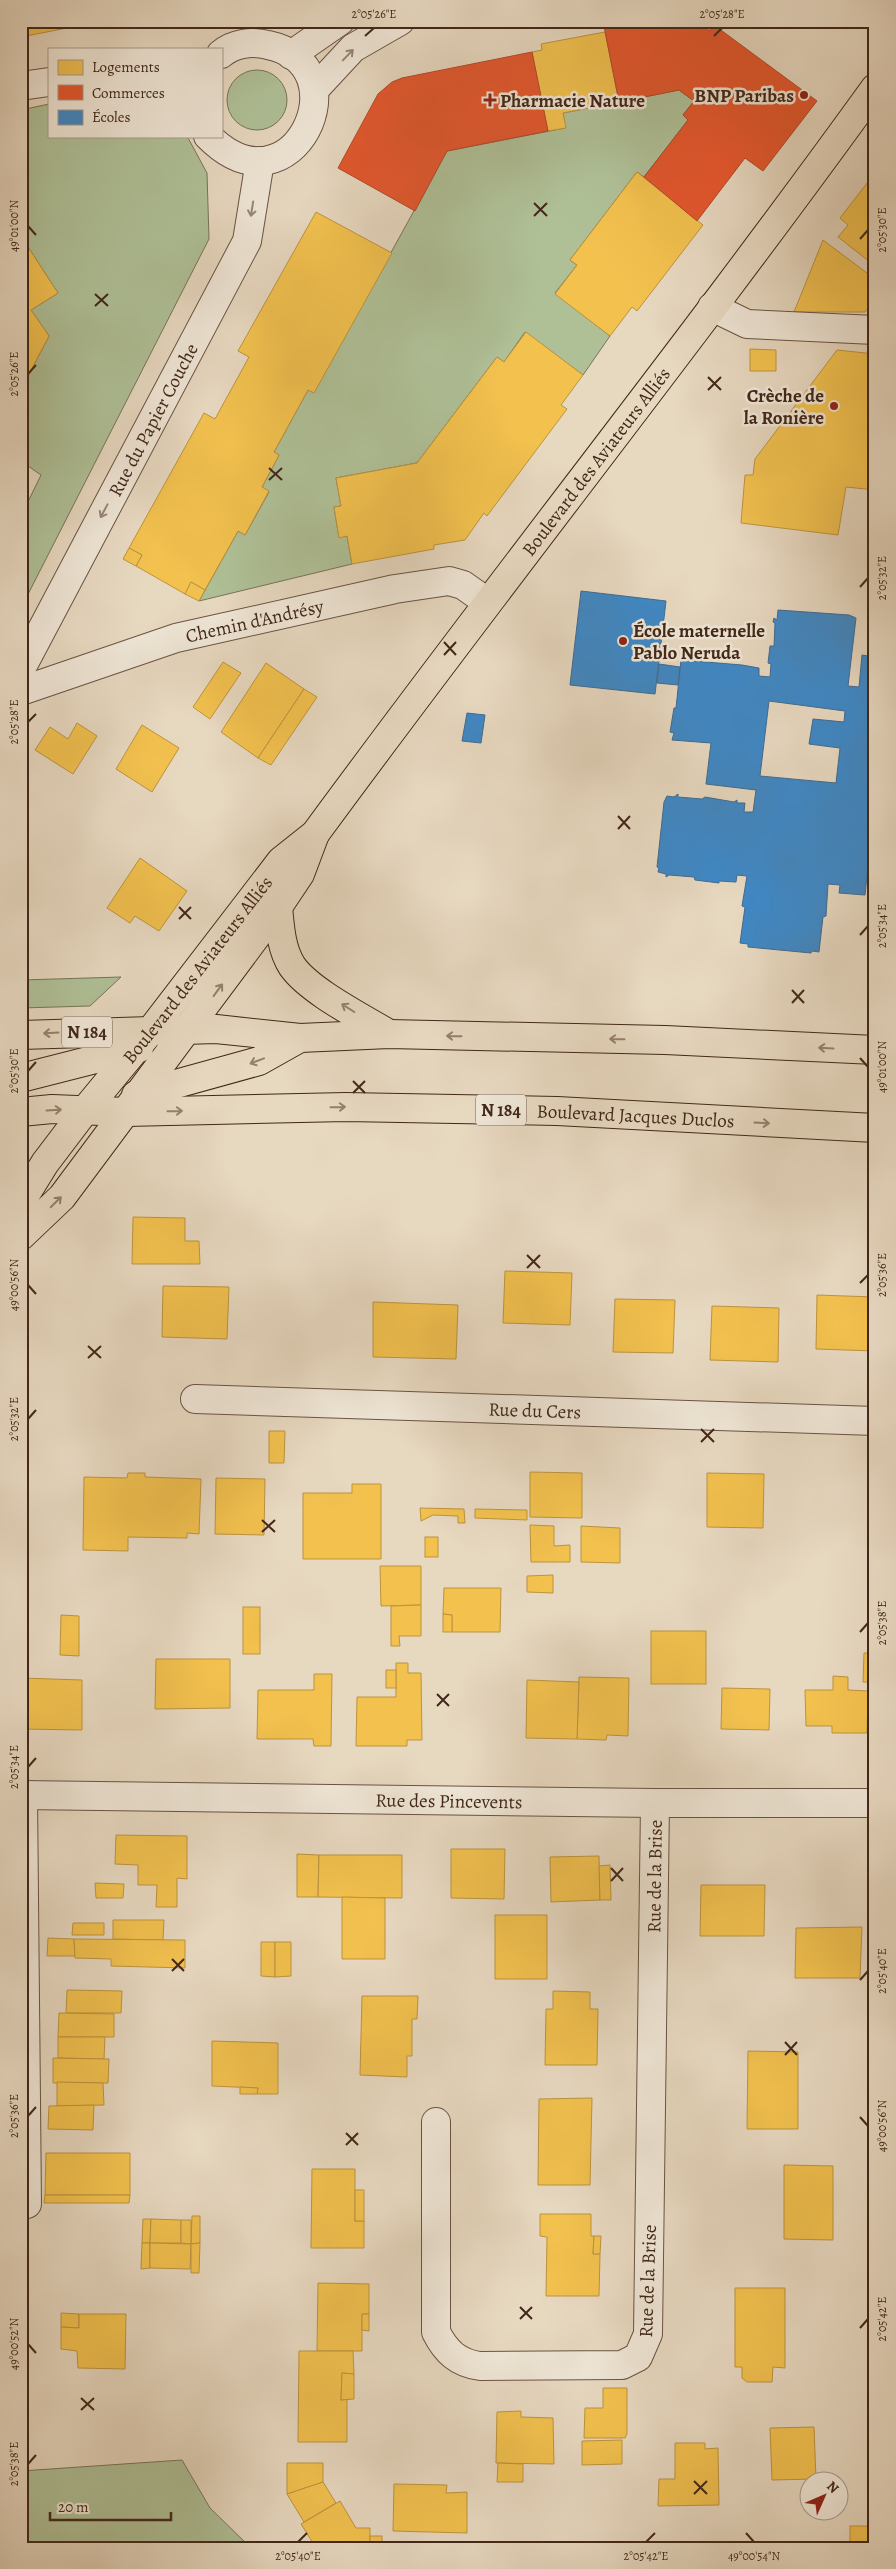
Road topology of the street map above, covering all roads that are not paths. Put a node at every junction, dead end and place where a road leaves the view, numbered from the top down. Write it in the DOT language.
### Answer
graph roads {
  1 [pos="340,21"];
  2 [pos="400,21"];
  3 [pos="222,52"];
  4 [pos="291,54"];
  5 [pos="48,82"];
  6 [pos="21,86"];
  7 [pos="875,88"];
  8 [pos="314,90"];
  9 [pos="210,138"];
  10 [pos="260,161"];
  11 [pos="712,307"];
  12 [pos="875,330"];
  13 [pos="486,602"];
  14 [pos="21,669"];
  15 [pos="21,691"];
  16 [pos="315,834"];
  17 [pos="278,907"];
  18 [pos="152,1029"];
  19 [pos="189,1029"];
  20 [pos="389,1034"];
  21 [pos="21,1035"];
  22 [pos="300,1038"];
  23 [pos="134,1050"];
  24 [pos="875,1050"];
  25 [pos="21,1078"];
  26 [pos="133,1103"];
  27 [pos="86,1109"];
  28 [pos="21,1112"];
  29 [pos="875,1128"];
  30 [pos="21,1202"];
  31 [pos="21,1236"];
  32 [pos="195,1399"];
  33 [pos="875,1420"];
  34 [pos="22,1795"];
  35 [pos="655,1803"];
  36 [pos="875,1803"];
  37 [pos="436,2122"];
  38 [pos="27,2204"];
  1 -- 4 [label="street"];
  8 -- 2 [label="street, one-way"];
  3 -- 4 [label="street"];
  4 -- 8 [label="street"];
  5 -- 6 [label="street"];
  7 -- 11 [label="main road, Boulevard des Aviateurs Alliés"];
  8 -- 10 [label="street"];
  9 -- 10 [label="street"];
  10 -- 14 [label="street, Rue du Papier Couche, one-way"];
  11 -- 12 [label="street"];
  11 -- 13 [label="main road, Boulevard des Aviateurs Alliés"];
  13 -- 15 [label="street, Chemin d'Andrésy"];
  13 -- 16 [label="main road, Boulevard des Aviateurs Alliés"];
  16 -- 17 [label="main road, Boulevard des Aviateurs Alliés"];
  16 -- 18 [label="main road, Boulevard des Aviateurs Alliés"];
  19 -- 17 [label="main road, Boulevard des Aviateurs Alliés, one-way"];
  20 -- 17 [label="main road, one-way"];
  18 -- 19 [label="main road, N 184"];
  18 -- 21 [label="main road, N 184, one-way"];
  18 -- 23 [label="main road, Boulevard des Aviateurs Alliés"];
  19 -- 22 [label="main road, N 184"];
  19 -- 23 [label="main road, N 184"];
  19 -- 26 [label="main road, Boulevard des Aviateurs Alliés"];
  20 -- 22 [label="main road, N 184"];
  24 -- 20 [label="main road, N 184, one-way"];
  22 -- 26 [label="main road, N 184, one-way"];
  23 -- 25 [label="main road, N 184"];
  23 -- 27 [label="main road, Boulevard des Aviateurs Alliés"];
  26 -- 27 [label="main road, N 184"];
  26 -- 29 [label="main road, Boulevard Jacques Duclos / N 184, one-way"];
  31 -- 26 [label="main road, Boulevard des Aviateurs Alliés, one-way"];
  28 -- 27 [label="main road, N 184, one-way"];
  27 -- 30 [label="main road, Boulevard des Aviateurs Alliés"];
  32 -- 33 [label="street, Rue du Cers"];
  34 -- 35 [label="street, Rue des Pincevents"];
  34 -- 38 [label="street"];
  35 -- 36 [label="street, Rue des Pincevents"];
  35 -- 37 [label="street, Rue de la Brise"];
}
